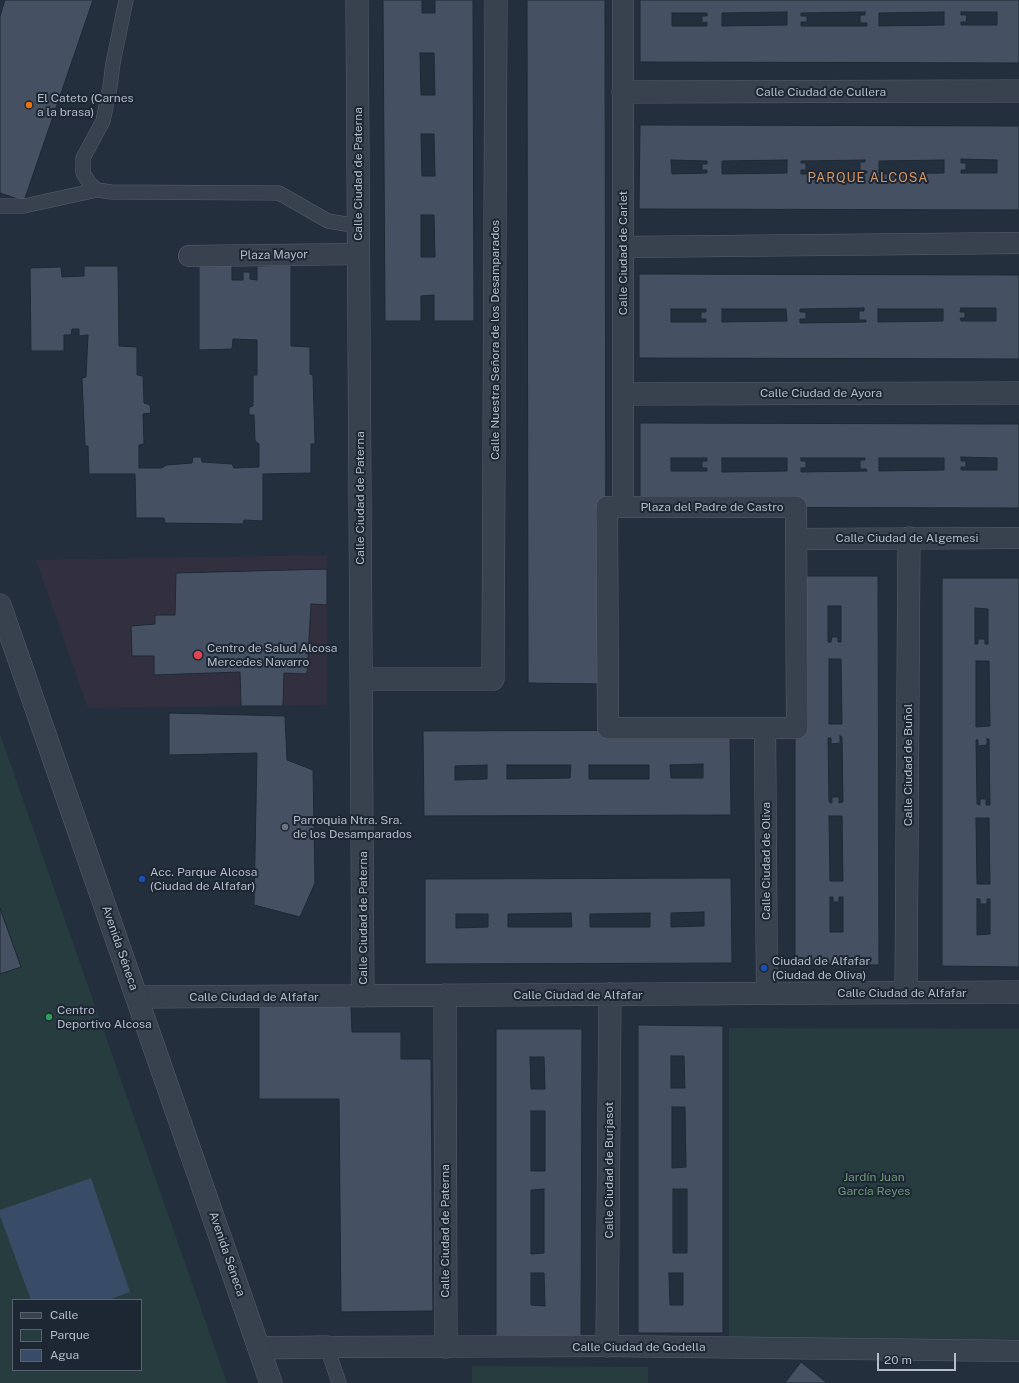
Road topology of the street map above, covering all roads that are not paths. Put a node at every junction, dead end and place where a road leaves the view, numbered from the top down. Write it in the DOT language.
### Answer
graph roads {
  1 [pos="126,0"];
  2 [pos="357,0"];
  3 [pos="496,0"];
  4 [pos="623,0"];
  5 [pos="1019,91"];
  6 [pos="623,92"];
  7 [pos="97,190"];
  8 [pos="0,206"];
  9 [pos="358,226"];
  10 [pos="1019,243"];
  11 [pos="623,247"];
  12 [pos="358,254"];
  13 [pos="189,256"];
  14 [pos="1019,393"];
  15 [pos="624,394"];
  16 [pos="623,507"];
  17 [pos="796,538"];
  18 [pos="909,538"];
  19 [pos="1019,538"];
  20 [pos="0,605"];
  21 [pos="361,679"];
  22 [pos="765,728"];
  23 [pos="1019,992"];
  24 [pos="906,993"];
  25 [pos="610,994"];
  26 [pos="767,994"];
  27 [pos="445,995"];
  28 [pos="363,996"];
  29 [pos="137,997"];
  30 [pos="607,1346"];
  31 [pos="327,1347"];
  32 [pos="446,1347"];
  33 [pos="259,1348"];
  34 [pos="1019,1351"];
  35 [pos="271,1383"];
  36 [pos="339,1383"];
  1 -- 7 [label="lane"];
  2 -- 9 [label="street, Calle Ciudad de Paterna"];
  3 -- 21 [label="street, Calle Nuestra Señora de los Desamparados"];
  4 -- 6 [label="street, Calle Ciudad de Carlet"];
  5 -- 6 [label="street, Calle Ciudad de Cullera"];
  6 -- 11 [label="street, Calle Ciudad de Carlet"];
  7 -- 8 [label="lane"];
  7 -- 9 [label="lane"];
  9 -- 12 [label="street, Calle Ciudad de Paterna"];
  10 -- 11 [label="street"];
  11 -- 15 [label="street, Calle Ciudad de Carlet"];
  12 -- 13 [label="street, Plaza Mayor"];
  12 -- 21 [label="street, Calle Ciudad de Paterna"];
  14 -- 15 [label="street, Calle Ciudad de Ayora"];
  15 -- 16 [label="street, Calle Ciudad de Carlet"];
  16 -- 17 [label="street, Plaza del Padre de Castro"];
  16 -- 22 [label="street, Plaza del Padre de Castro"];
  17 -- 18 [label="street, Calle Ciudad de Algemesi"];
  17 -- 22 [label="street, Plaza del Padre de Castro"];
  18 -- 19 [label="street, Calle Ciudad de Algemesi"];
  18 -- 24 [label="street, Calle Ciudad de Buñol"];
  20 -- 29 [label="street, Avenida Séneca"];
  21 -- 28 [label="street, Calle Ciudad de Paterna"];
  22 -- 26 [label="street, Calle Ciudad de Oliva"];
  23 -- 24 [label="street, Calle Ciudad de Alfafar"];
  24 -- 26 [label="street, Calle Ciudad de Alfafar"];
  25 -- 26 [label="street, Calle Ciudad de Alfafar"];
  25 -- 27 [label="street, Calle Ciudad de Alfafar"];
  25 -- 30 [label="street, Calle Ciudad de Burjasot"];
  27 -- 28 [label="street, Calle Ciudad de Alfafar"];
  27 -- 32 [label="street, Calle Ciudad de Paterna"];
  28 -- 29 [label="street, Calle Ciudad de Alfafar"];
  29 -- 33 [label="street, Avenida Séneca"];
  30 -- 32 [label="street, Calle Ciudad de Godella"];
  30 -- 34 [label="street, Calle Ciudad de Godella"];
  31 -- 32 [label="street, Calle Ciudad de Godella"];
  31 -- 33 [label="street, Calle Ciudad de Godella"];
  31 -- 36 [label="lane"];
  33 -- 35 [label="street, Avenida Séneca"];
}
